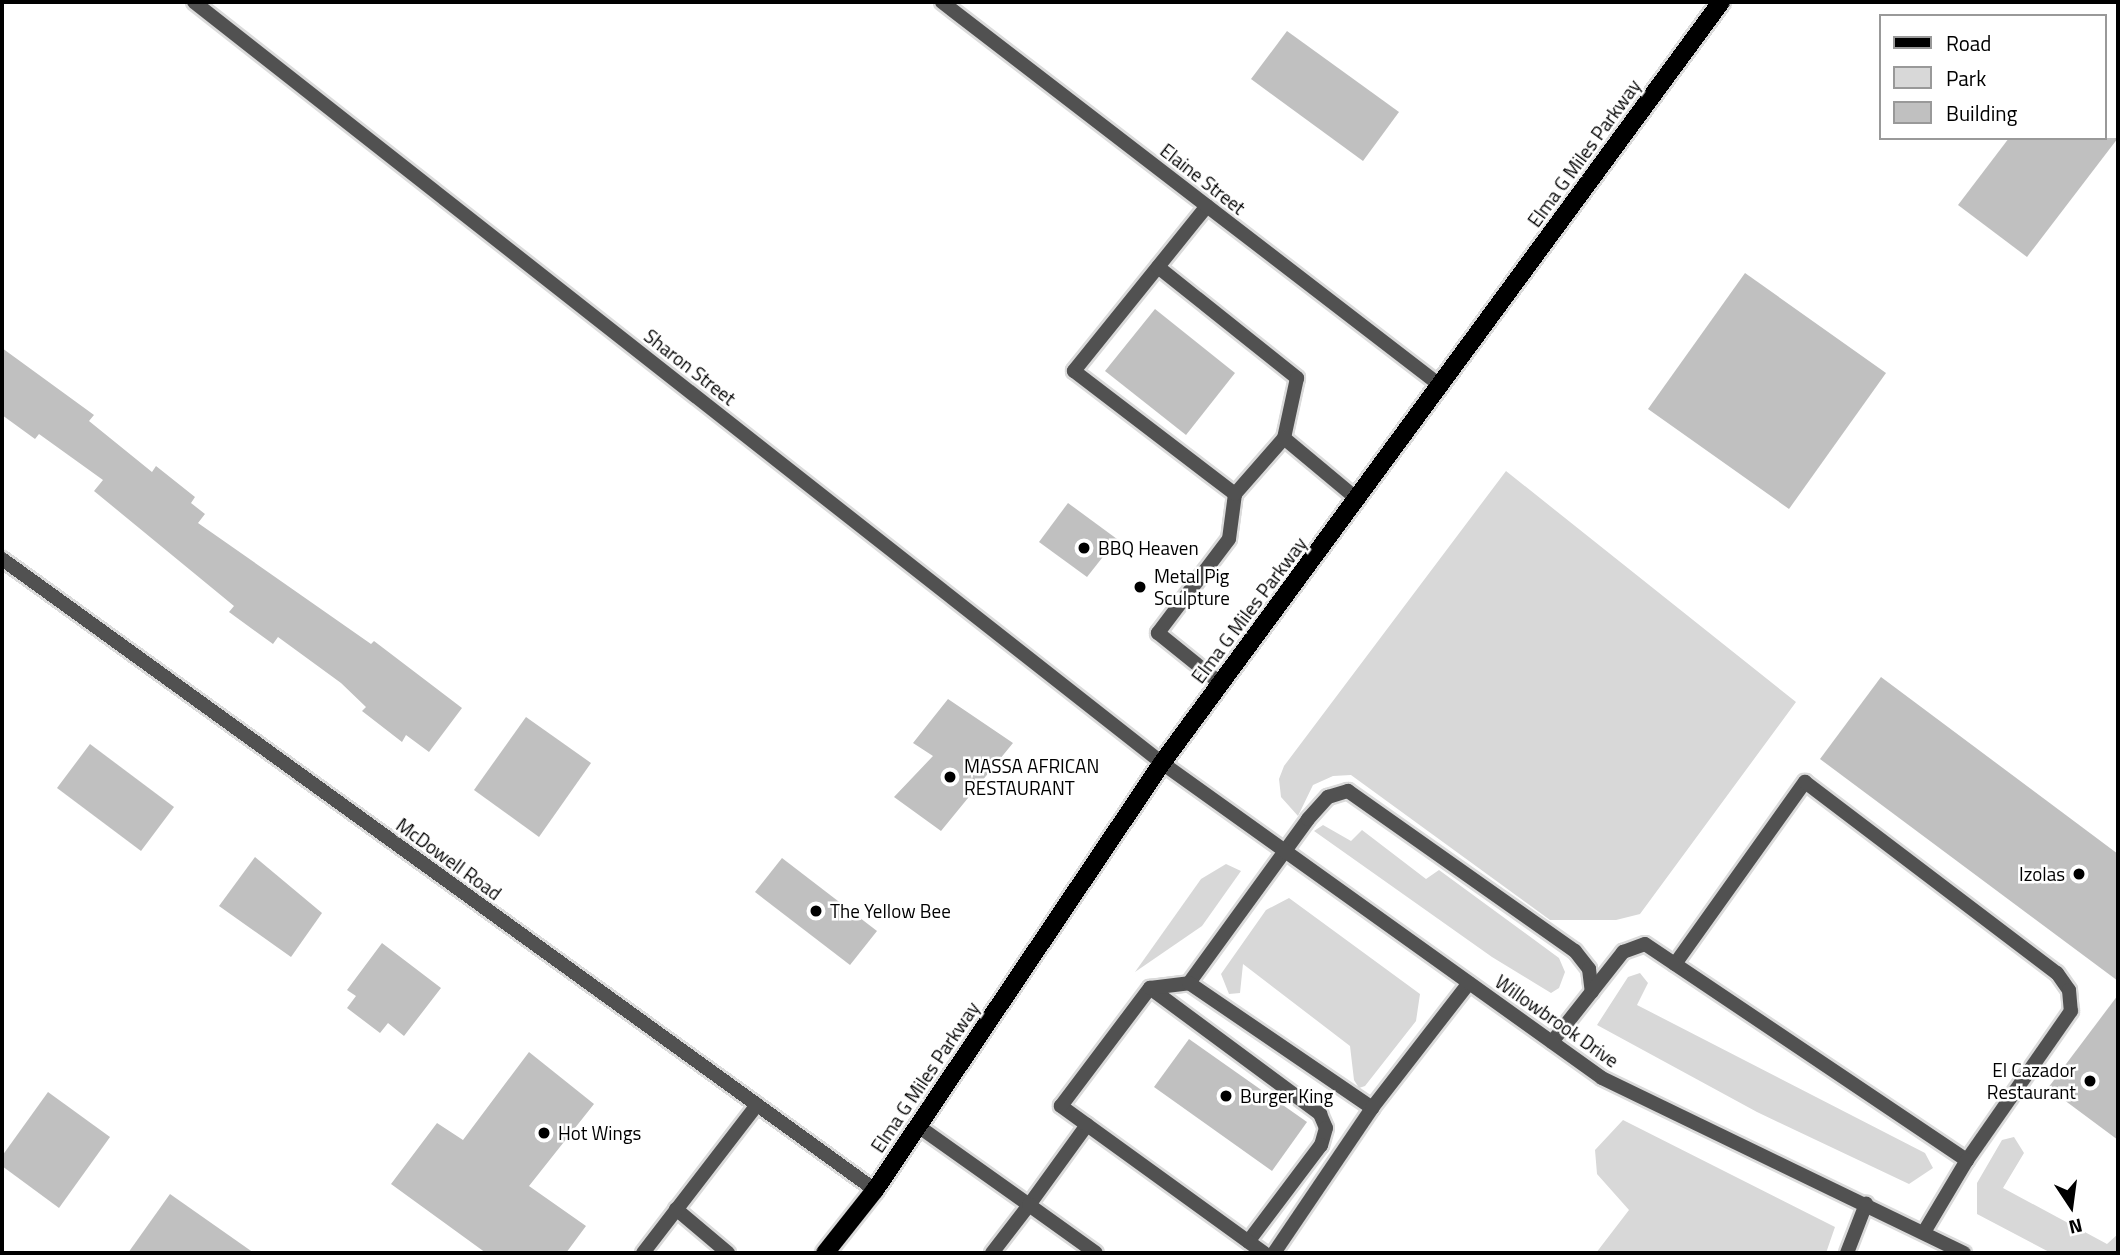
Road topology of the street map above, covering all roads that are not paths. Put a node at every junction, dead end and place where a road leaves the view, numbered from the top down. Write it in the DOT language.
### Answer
graph roads {
  1 [pos="194,2"];
  2 [pos="942,2"];
  3 [pos="1721,2"];
  4 [pos="1207,206"];
  5 [pos="1158,268"];
  6 [pos="1441,386"];
  7 [pos="1284,438"];
  8 [pos="1235,494"];
  9 [pos="1357,499"];
  10 [pos="2,559"];
  11 [pos="1220,683"];
  12 [pos="1162,763"];
  13 [pos="1285,851"];
  14 [pos="1675,964"];
  15 [pos="1189,983"];
  16 [pos="1469,983"];
  17 [pos="1150,988"];
  18 [pos="1592,992"];
  19 [pos="1552,1042"];
  20 [pos="757,1105"];
  21 [pos="1373,1108"];
  22 [pos="1087,1125"];
  23 [pos="918,1126"];
  24 [pos="1967,1160"];
  25 [pos="875,1190"];
  26 [pos="1866,1204"];
  27 [pos="1029,1205"];
  28 [pos="677,1209"];
  29 [pos="1924,1232"];
  30 [pos="1248,1242"];
  31 [pos="643,1253"];
  32 [pos="728,1253"];
  33 [pos="825,1253"];
  34 [pos="992,1253"];
  35 [pos="1096,1253"];
  36 [pos="1264,1253"];
  37 [pos="1274,1253"];
  38 [pos="1847,1253"];
  39 [pos="1964,1253"];
  1 -- 12 [label="street, Sharon Street"];
  2 -- 4 [label="street, Elaine Street"];
  3 -- 6 [label="main road, Elma G Miles Parkway"];
  4 -- 5 [label="street"];
  4 -- 6 [label="street, Elaine Street"];
  5 -- 7 [label="street"];
  5 -- 8 [label="street"];
  6 -- 9 [label="main road, Elma G Miles Parkway"];
  7 -- 8 [label="street"];
  7 -- 9 [label="street"];
  8 -- 11 [label="street"];
  9 -- 11 [label="main road, Elma G Miles Parkway"];
  10 -- 20 [label="street, McDowell Road"];
  11 -- 12 [label="main road, Elma G Miles Parkway"];
  12 -- 13 [label="street, Willowbrook Drive"];
  12 -- 23 [label="main road, Elma G Miles Parkway"];
  13 -- 15 [label="street"];
  13 -- 16 [label="street, Willowbrook Drive"];
  13 -- 18 [label="street"];
  14 -- 18 [label="street"];
  14 -- 24 [label="street"];
  14 -- 24 [label="street"];
  15 -- 17 [label="street"];
  15 -- 21 [label="street"];
  16 -- 19 [label="street, Willowbrook Drive"];
  16 -- 21 [label="street"];
  17 -- 22 [label="street"];
  17 -- 30 [label="street"];
  18 -- 19 [label="street"];
  19 -- 26 [label="street, Willowbrook Drive"];
  20 -- 25 [label="street, McDowell Road"];
  20 -- 28 [label="street"];
  21 -- 37 [label="street"];
  22 -- 27 [label="street"];
  22 -- 30 [label="street"];
  23 -- 25 [label="main road, Elma G Miles Parkway"];
  23 -- 27 [label="street"];
  24 -- 29 [label="street"];
  25 -- 33 [label="main road, Elma G Miles Parkway"];
  26 -- 29 [label="street, Willowbrook Drive"];
  26 -- 38 [label="street"];
  27 -- 34 [label="street"];
  27 -- 35 [label="street"];
  28 -- 31 [label="street"];
  28 -- 32 [label="street"];
  29 -- 39 [label="street, Willowbrook Drive"];
  30 -- 36 [label="street"];
}
